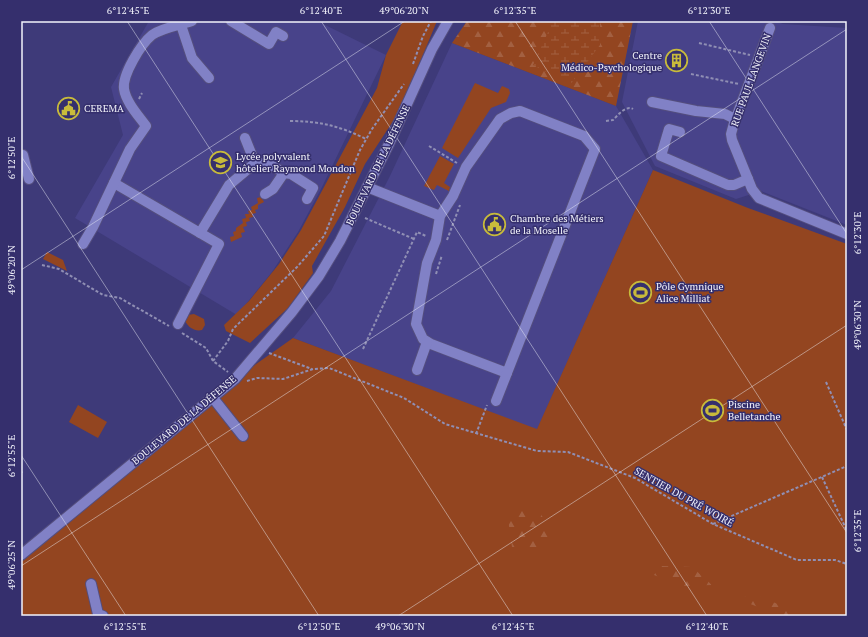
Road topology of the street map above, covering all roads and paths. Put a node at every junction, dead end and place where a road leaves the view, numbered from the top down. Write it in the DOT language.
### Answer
graph roads {
  1 [pos="192,21"];
  2 [pos="231,21"];
  3 [pos="431,21"];
  4 [pos="442,21"];
  5 [pos="448,21"];
  6 [pos="181,25"];
  7 [pos="770,28"];
  8 [pos="284,36"];
  9 [pos="699,43"];
  10 [pos="432,49"];
  11 [pos="759,59"];
  12 [pos="411,69"];
  13 [pos="691,74"];
  14 [pos="209,78"];
  15 [pos="406,81"];
  16 [pos="748,87"];
  17 [pos="652,102"];
  18 [pos="633,109"];
  19 [pos="735,119"];
  20 [pos="290,121"];
  21 [pos="606,121"];
  22 [pos="680,132"];
  23 [pos="245,138"];
  24 [pos="366,139"];
  25 [pos="429,146"];
  26 [pos="23,155"];
  27 [pos="255,163"];
  28 [pos="284,173"];
  29 [pos="29,179"];
  30 [pos="748,179"];
  31 [pos="460,180"];
  32 [pos="114,183"];
  33 [pos="368,187"];
  34 [pos="265,194"];
  35 [pos="307,199"];
  36 [pos="463,199"];
  37 [pos="440,216"];
  38 [pos="365,218"];
  39 [pos="200,233"];
  40 [pos="847,234"];
  41 [pos="414,238"];
  42 [pos="436,240"];
  43 [pos="83,244"];
  44 [pos="444,251"];
  45 [pos="42,265"];
  46 [pos="436,276"];
  47 [pos="177,328"];
  48 [pos="427,342"];
  49 [pos="262,346"];
  50 [pos="363,349"];
  51 [pos="214,361"];
  52 [pos="313,369"];
  53 [pos="417,370"];
  54 [pos="229,373"];
  55 [pos="507,374"];
  56 [pos="246,382"];
  57 [pos="826,382"];
  58 [pos="213,398"];
  59 [pos="492,400"];
  60 [pos="847,430"];
  61 [pos="476,434"];
  62 [pos="243,436"];
  63 [pos="847,466"];
  64 [pos="822,476"];
  65 [pos="713,524"];
  66 [pos="847,531"];
  67 [pos="21,555"];
  68 [pos="847,564"];
  69 [pos="91,584"];
  70 [pos="99,615"];
  1 -- 6 [label="street"];
  2 -- 8 [label="street"];
  3 -- 12 [label="path"];
  4 -- 10 [label="street, BOULEVARD DE LA DÉFENSE"];
  5 -- 10 [label="street, BOULEVARD DE LA DÉFENSE"];
  6 -- 14 [label="street"];
  6 -- 32 [label="street"];
  7 -- 11 [label="street, RUE PAUL LANGEVIN"];
  9 -- 11 [label="path"];
  10 -- 33 [label="street, BOULEVARD DE LA DÉFENSE"];
  11 -- 16 [label="street, RUE PAUL LANGEVIN"];
  13 -- 16 [label="path"];
  15 -- 24 [label="path"];
  16 -- 19 [label="street, RUE PAUL LANGEVIN"];
  17 -- 19 [label="street"];
  18 -- 21 [label="path"];
  19 -- 30 [label="street, RUE PAUL LANGEVIN"];
  20 -- 24 [label="path"];
  22 -- 30 [label="street"];
  23 -- 27 [label="street"];
  24 -- 51 [label="path"];
  25 -- 31 [label="path"];
  26 -- 29 [label="street"];
  27 -- 28 [label="street"];
  27 -- 39 [label="street"];
  28 -- 34 [label="street"];
  28 -- 35 [label="street"];
  30 -- 40 [label="street, RUE PAUL LANGEVIN"];
  31 -- 37 [label="street"];
  31 -- 55 [label="street"];
  32 -- 39 [label="street"];
  32 -- 43 [label="street"];
  33 -- 37 [label="street"];
  33 -- 49 [label="street, BOULEVARD DE LA DÉFENSE"];
  36 -- 42 [label="path"];
  37 -- 42 [label="street"];
  38 -- 41 [label="path"];
  39 -- 47 [label="street"];
  41 -- 42 [label="path"];
  41 -- 50 [label="path"];
  42 -- 48 [label="street"];
  44 -- 46 [label="path"];
  45 -- 47 [label="path"];
  47 -- 51 [label="path"];
  48 -- 53 [label="street"];
  48 -- 55 [label="street"];
  49 -- 52 [label="path, SENTIER DU PRÉ WOIRÉ"];
  49 -- 58 [label="street, BOULEVARD DE LA DÉFENSE"];
  51 -- 54 [label="path"];
  52 -- 56 [label="path, SENTIER DU PRÉ WOIRÉ"];
  52 -- 61 [label="path, SENTIER DU PRÉ WOIRÉ"];
  55 -- 59 [label="street"];
  57 -- 60 [label="path"];
  58 -- 62 [label="street"];
  58 -- 67 [label="street, BOULEVARD DE LA DÉFENSE"];
  59 -- 61 [label="path"];
  61 -- 65 [label="path, SENTIER DU PRÉ WOIRÉ"];
  63 -- 64 [label="path"];
  64 -- 65 [label="path"];
  64 -- 66 [label="path"];
  65 -- 68 [label="path, SENTIER DU PRÉ WOIRÉ"];
  69 -- 70 [label="street"];
}
